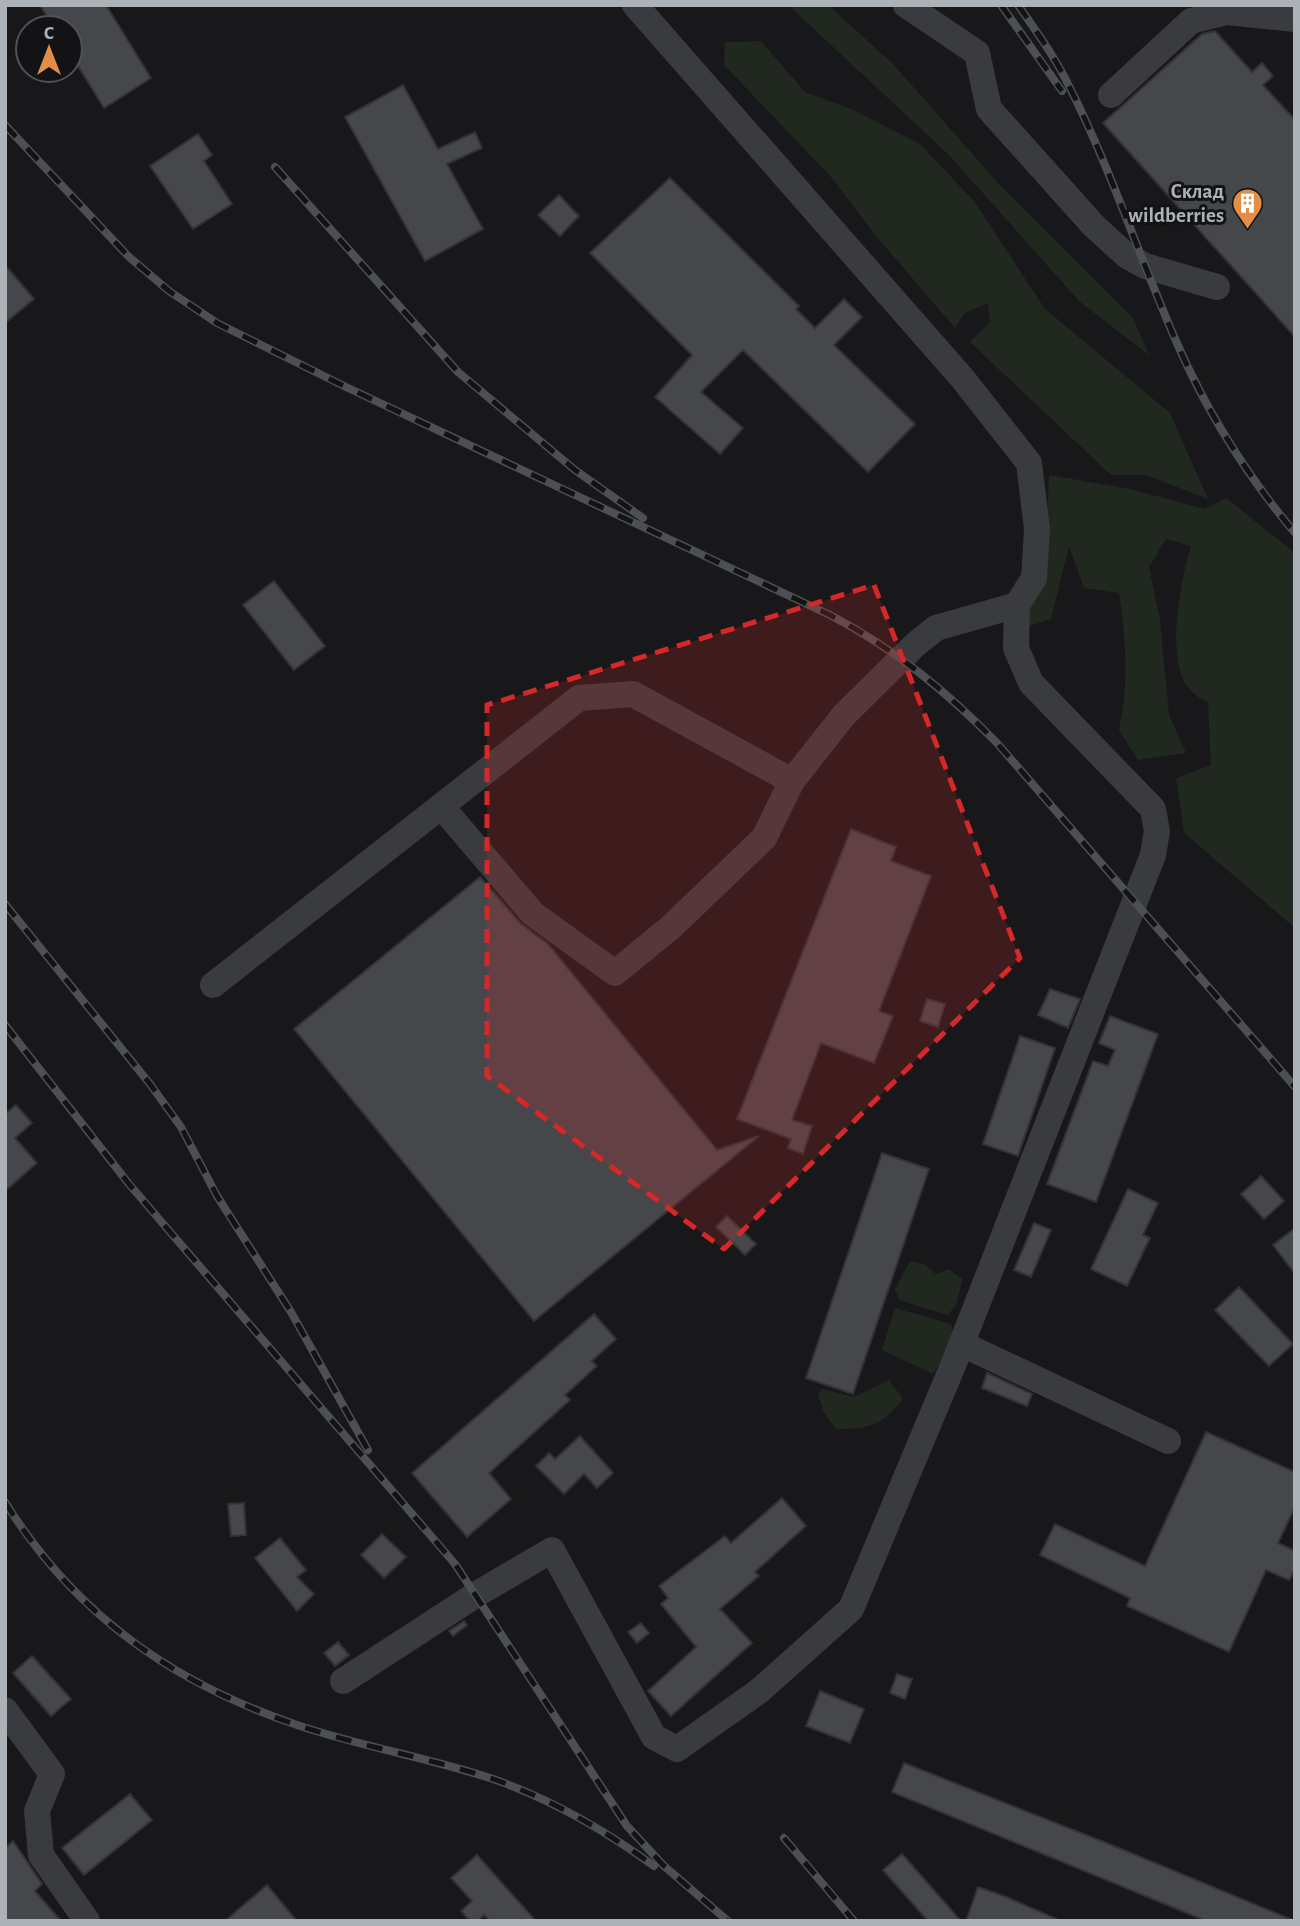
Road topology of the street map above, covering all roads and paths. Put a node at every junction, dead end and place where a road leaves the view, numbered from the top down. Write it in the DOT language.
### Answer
graph roads {
  1 [pos="635,5"];
  2 [pos="906,5"];
  3 [pos="1295,19"];
  4 [pos="1111,95"];
  5 [pos="1217,287"];
  6 [pos="1017,605"];
  7 [pos="792,781"];
  8 [pos="441,806"];
  9 [pos="213,985"];
  10 [pos="962,1344"];
  11 [pos="1168,1441"];
  12 [pos="343,1681"];
  13 [pos="5,1710"];
  14 [pos="88,1921"];
  1 -- 6 [label="street"];
  2 -- 5 [label="street"];
  3 -- 4 [label="street"];
  6 -- 7 [label="street"];
  6 -- 10 [label="street"];
  7 -- 8 [label="street"];
  7 -- 8 [label="street"];
  8 -- 9 [label="street"];
  10 -- 11 [label="street"];
  10 -- 12 [label="street"];
  13 -- 14 [label="street"];
}
